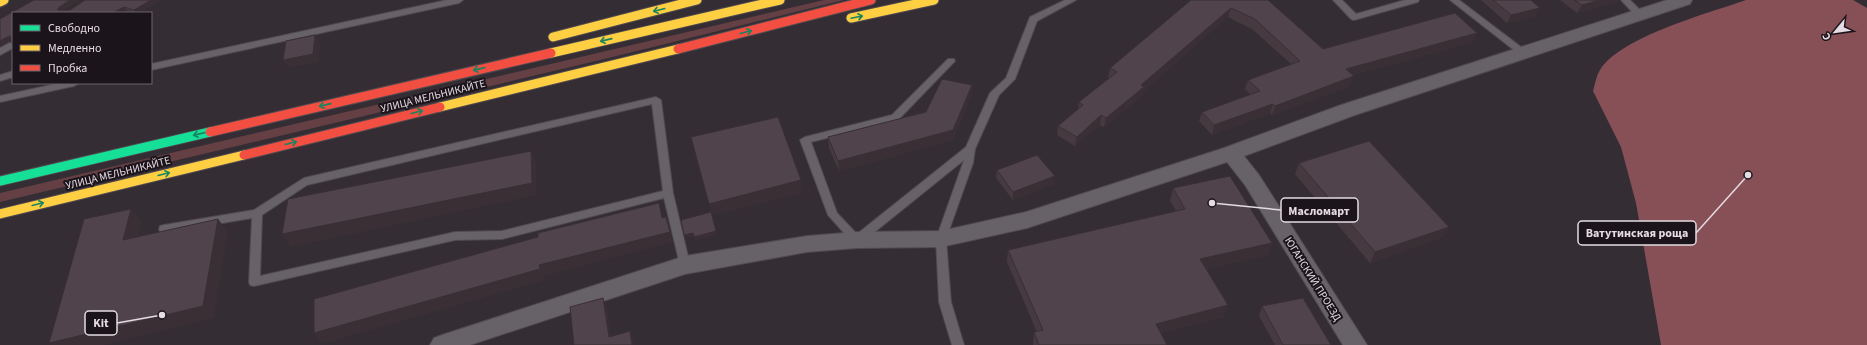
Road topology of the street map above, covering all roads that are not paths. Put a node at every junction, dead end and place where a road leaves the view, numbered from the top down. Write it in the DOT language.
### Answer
graph roads {
  1 [pos="4,0"];
  2 [pos="459,0"];
  3 [pos="697,0"];
  4 [pos="750,0"];
  5 [pos="780,0"];
  6 [pos="871,0"];
  7 [pos="934,0"];
  8 [pos="1072,0"];
  9 [pos="1337,0"];
  10 [pos="1415,0"];
  11 [pos="1454,0"];
  12 [pos="1625,0"];
  13 [pos="1684,0"];
  14 [pos="0,2"];
  15 [pos="1639,14"];
  16 [pos="845,19"];
  17 [pos="644,31"];
  18 [pos="782,32"];
  19 [pos="545,39"];
  20 [pos="12,45"];
  21 [pos="0,52"];
  22 [pos="1522,52"];
  23 [pos="654,55"];
  24 [pos="951,61"];
  25 [pos="152,67"];
  26 [pos="441,69"];
  27 [pos="12,74"];
  28 [pos="0,78"];
  29 [pos="69,84"];
  30 [pos="0,99"];
  31 [pos="340,101"];
  32 [pos="970,149"];
  33 [pos="1231,153"];
  34 [pos="0,181"];
  35 [pos="668,193"];
  36 [pos="257,213"];
  37 [pos="0,214"];
  38 [pos="164,229"];
  39 [pos="941,239"];
  40 [pos="857,240"];
  41 [pos="685,265"];
  42 [pos="442,345"];
  43 [pos="958,345"];
  44 [pos="1355,345"];
  1 -- 14 [label="main road"];
  2 -- 25 [label="lane"];
  3 -- 19 [label="main road, one-way"];
  4 -- 17 [label="main road"];
  5 -- 17 [label="main road, УЛИЦА МЕЛЬНИКАЙТЕ"];
  23 -- 6 [label="main road, УЛИЦА МЕЛЬНИКАЙТЕ, one-way"];
  16 -- 7 [label="main road, one-way"];
  8 -- 32 [label="lane"];
  9 -- 10 [label="lane"];
  11 -- 22 [label="lane"];
  12 -- 15 [label="lane"];
  13 -- 15 [label="street"];
  15 -- 22 [label="street"];
  17 -- 31 [label="main road, УЛИЦА МЕЛЬНИКАЙТЕ, one-way"];
  18 -- 23 [label="main road"];
  20 -- 21 [label="lane"];
  22 -- 33 [label="street"];
  37 -- 23 [label="main road, УЛИЦА МЕЛЬНИКАЙТЕ, one-way"];
  24 -- 40 [label="lane"];
  26 -- 31 [label="main road"];
  27 -- 28 [label="lane"];
  29 -- 30 [label="lane"];
  31 -- 34 [label="main road, УЛИЦА МЕЛЬНИКАЙТЕ, one-way"];
  32 -- 39 [label="lane"];
  32 -- 40 [label="lane"];
  33 -- 39 [label="street"];
  33 -- 44 [label="street, ЮГАНСКИЙ ПРОЕЗД"];
  35 -- 36 [label="lane"];
  35 -- 36 [label="lane"];
  35 -- 41 [label="lane"];
  36 -- 38 [label="lane"];
  39 -- 40 [label="street"];
  39 -- 43 [label="lane"];
  40 -- 41 [label="street"];
  41 -- 42 [label="street"];
}
